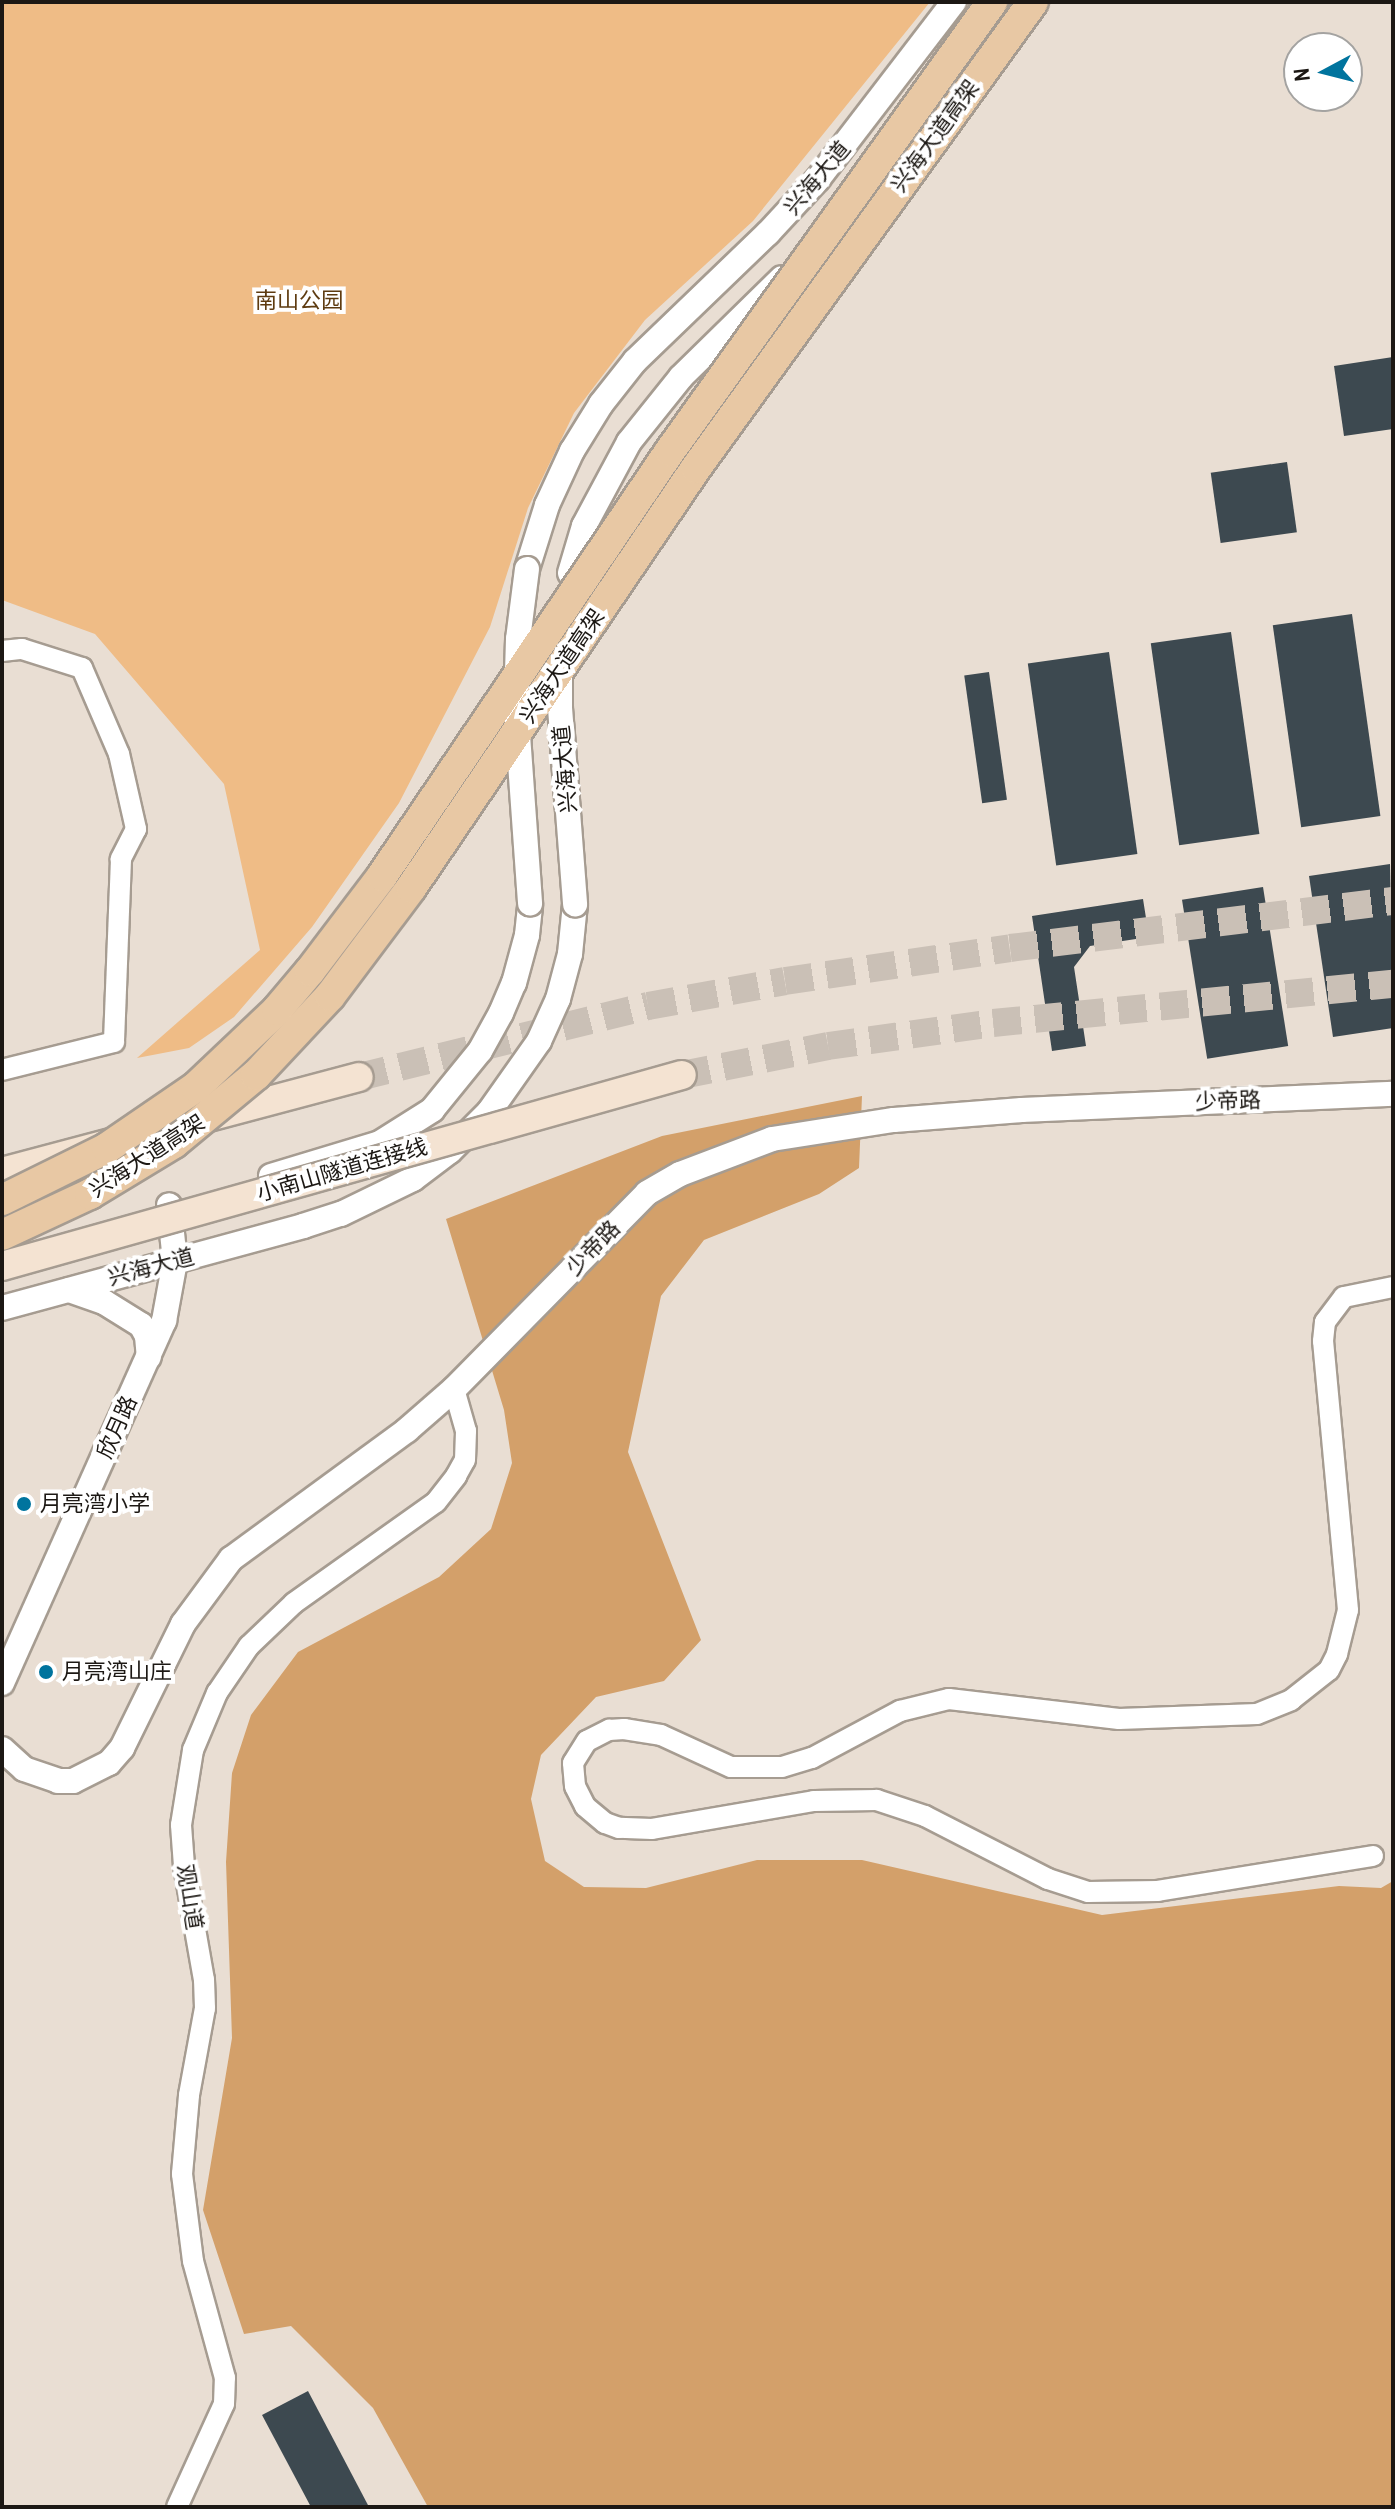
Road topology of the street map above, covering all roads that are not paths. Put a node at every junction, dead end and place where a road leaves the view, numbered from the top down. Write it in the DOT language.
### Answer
graph roads {
  1 [pos="954,2"];
  2 [pos="992,2"];
  3 [pos="1033,2"];
  4 [pos="1042,2"];
  5 [pos="2,651"];
  6 [pos="2,1070"];
  7 [pos="682,1075"];
  8 [pos="359,1077"];
  9 [pos="1393,1094"];
  10 [pos="2,1172"];
  11 [pos="2,1200"];
  12 [pos="169,1205"];
  13 [pos="2,1235"];
  14 [pos="2,1252"];
  15 [pos="175,1261"];
  16 [pos="2,1266"];
  17 [pos="1393,1287"];
  18 [pos="69,1290"];
  19 [pos="2,1308"];
  20 [pos="149,1357"];
  21 [pos="454,1389"];
  22 [pos="2,1683"];
  23 [pos="2,1749"];
  24 [pos="1373,1856"];
  25 [pos="177,2507"];
  1 -- 12 [label="street, 兴海大道, bridge"];
  2 -- 11 [label="main road, 兴海大道高架, bridge"];
  3 -- 13 [label="main road, 兴海大道高架, bridge"];
  4 -- 15 [label="street, 兴海大道, bridge"];
  5 -- 6 [label="street"];
  7 -- 16 [label="main road, 小南山隧道连接线, bridge"];
  8 -- 10 [label="main road"];
  9 -- 21 [label="street, 少帝路"];
  12 -- 14 [label="street, 兴海大道"];
  12 -- 15 [label="street, 欣月路"];
  15 -- 18 [label="street, 兴海大道"];
  15 -- 20 [label="street, 欣月路"];
  17 -- 24 [label="street"];
  18 -- 19 [label="street, 兴海大道"];
  18 -- 20 [label="street"];
  20 -- 22 [label="street, 欣月路"];
  21 -- 23 [label="street, 少帝路"];
  21 -- 25 [label="street, 观山道"];
}
